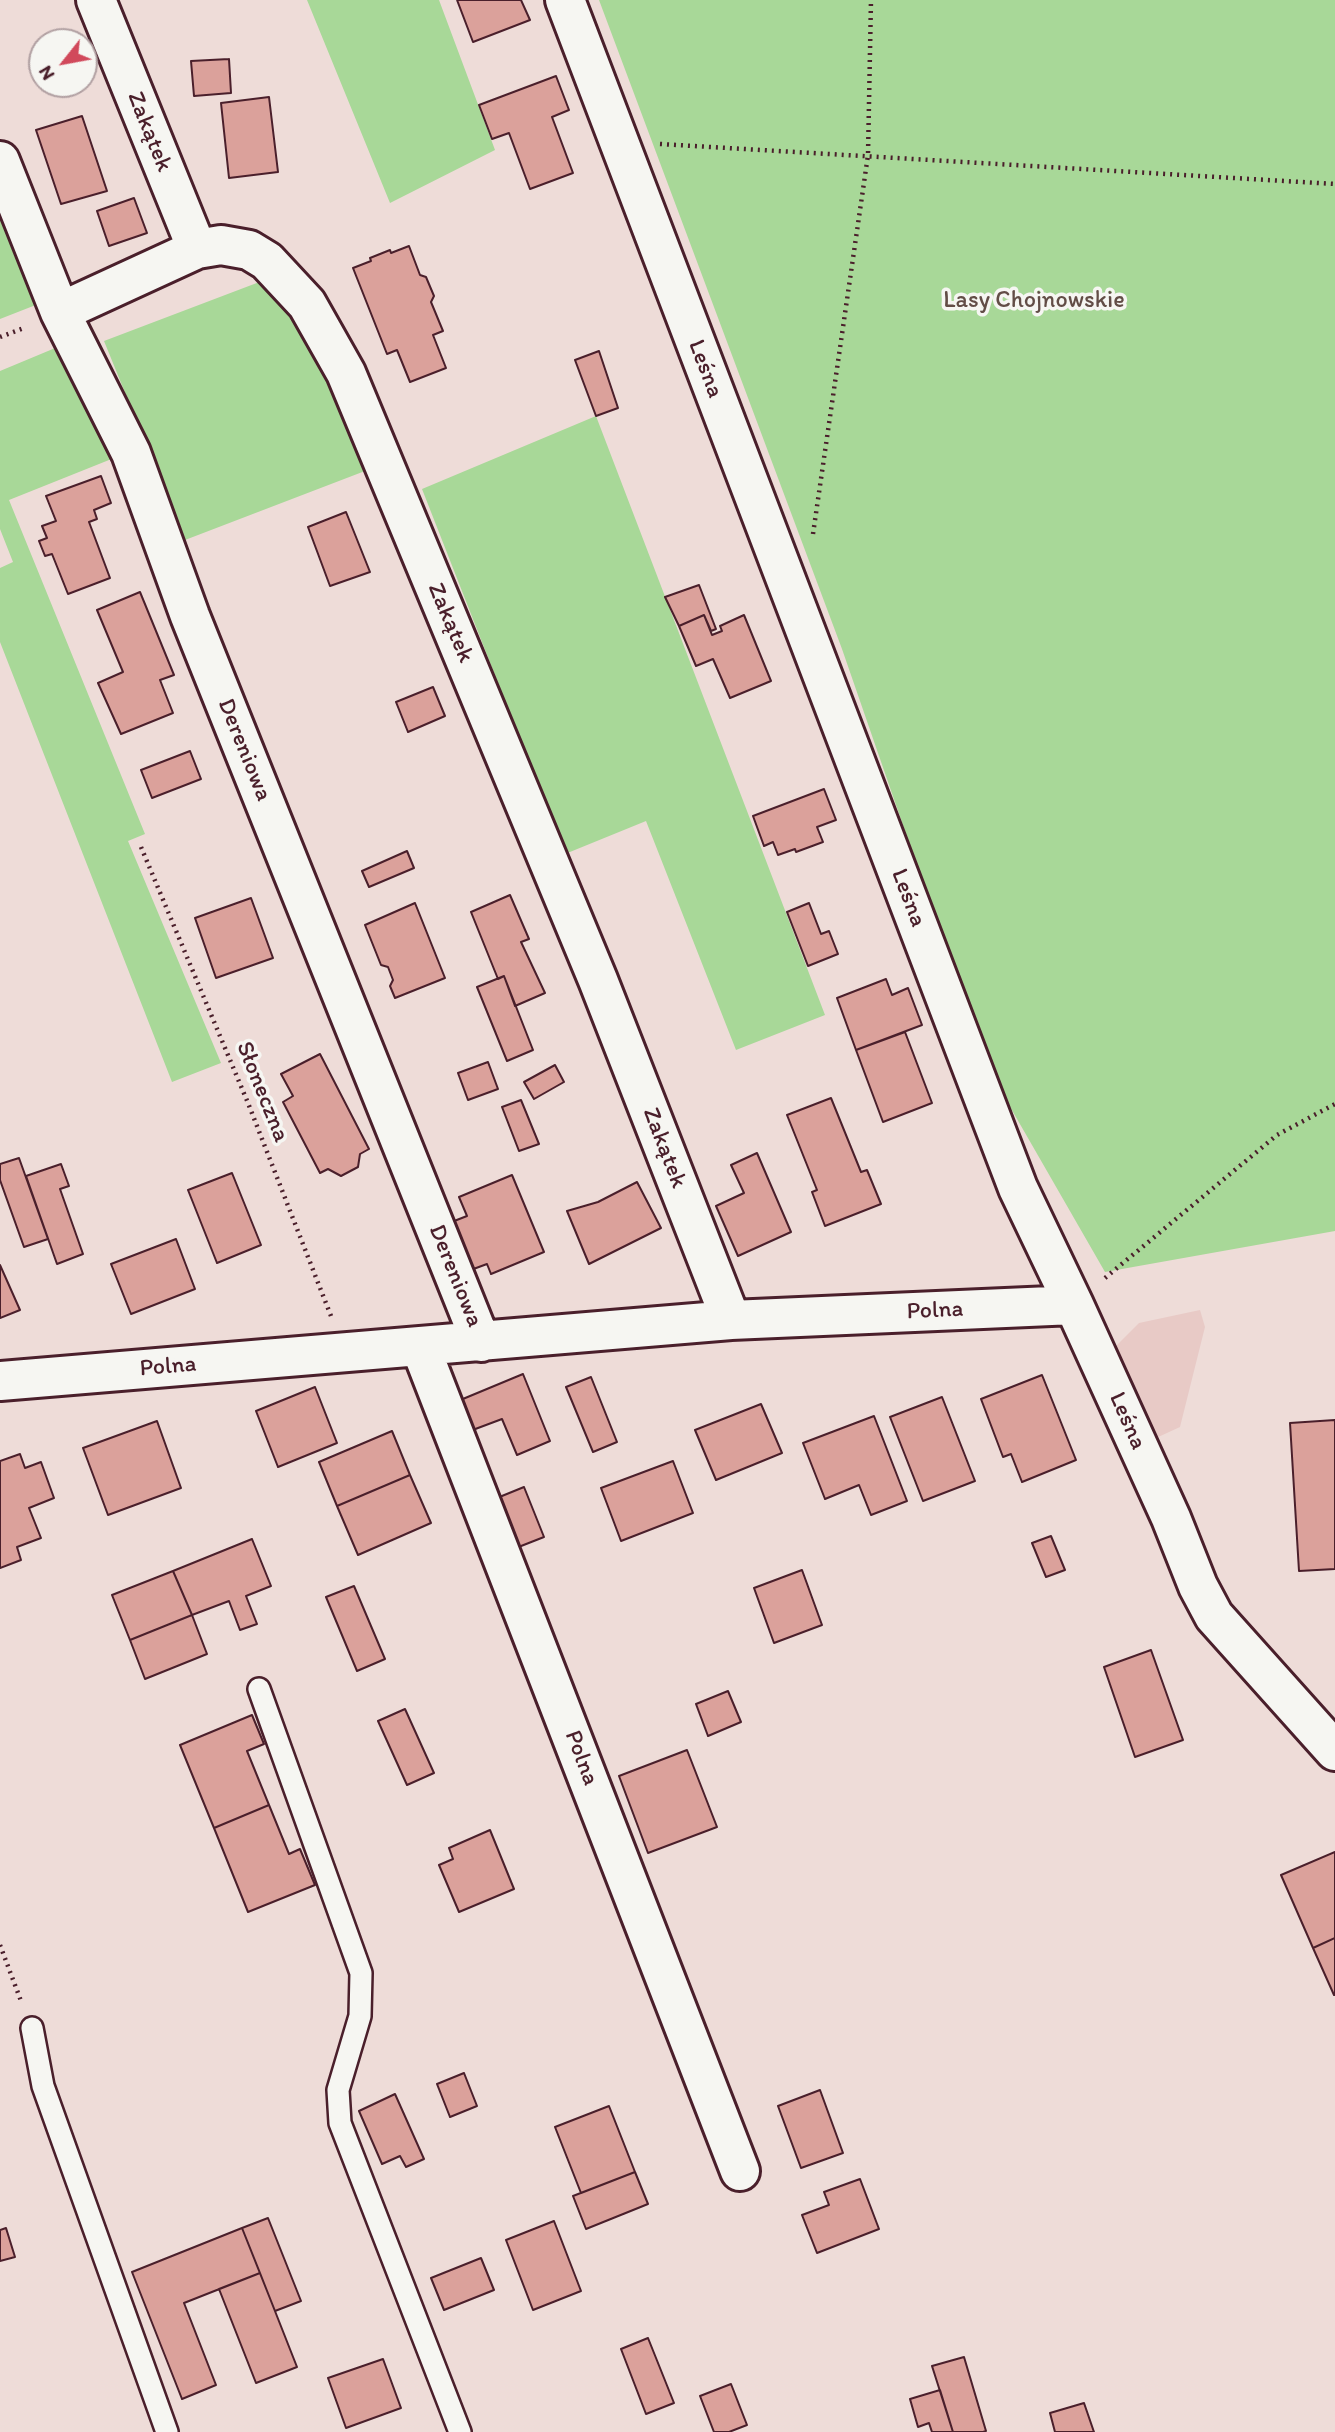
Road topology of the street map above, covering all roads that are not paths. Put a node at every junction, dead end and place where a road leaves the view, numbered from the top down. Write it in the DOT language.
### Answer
graph roads {
  1 [pos="96,0"];
  2 [pos="565,0"];
  3 [pos="0,161"];
  4 [pos="197,249"];
  5 [pos="60,312"];
  6 [pos="1074,1305"];
  7 [pos="731,1320"];
  8 [pos="481,1342"];
  9 [pos="420,1346"];
  10 [pos="0,1381"];
  11 [pos="259,1689"];
  12 [pos="1335,1751"];
  13 [pos="32,2028"];
  14 [pos="740,2171"];
  15 [pos="167,2432"];
  16 [pos="460,2432"];
  1 -- 4 [label="street, Zakątek"];
  2 -- 6 [label="street, Leśna"];
  3 -- 5 [label="street, Dereniowa"];
  4 -- 5 [label="street"];
  4 -- 7 [label="street, Zakątek"];
  5 -- 8 [label="street, Dereniowa"];
  6 -- 7 [label="street, Polna"];
  6 -- 12 [label="street, Leśna"];
  7 -- 8 [label="street, Polna"];
  8 -- 9 [label="street, Polna"];
  9 -- 10 [label="street, Polna"];
  9 -- 14 [label="street, Polna"];
  11 -- 16 [label="lane"];
  13 -- 15 [label="lane"];
}
